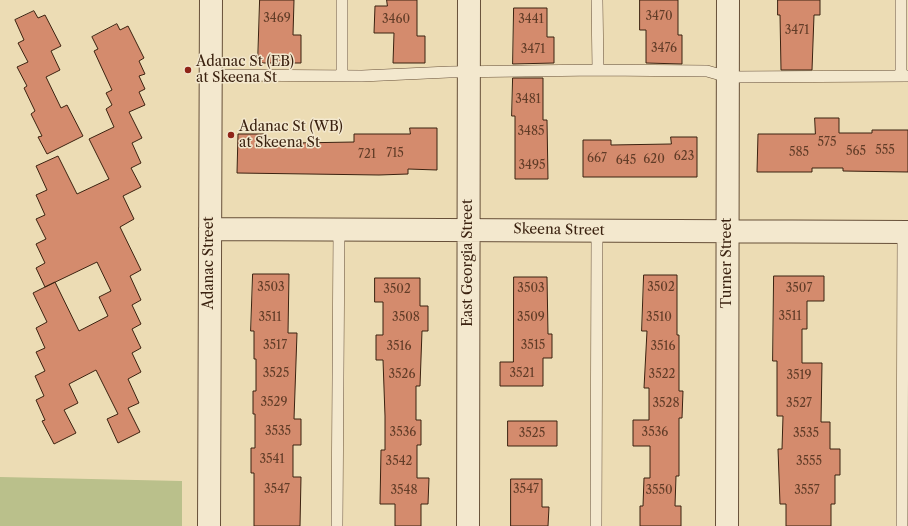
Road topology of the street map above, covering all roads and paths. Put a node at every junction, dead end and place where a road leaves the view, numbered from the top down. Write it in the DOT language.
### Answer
graph roads {
  1 [pos="211,0"];
  2 [pos="342,0"];
  3 [pos="469,0"];
  4 [pos="597,0"];
  5 [pos="728,0"];
  6 [pos="901,0"];
  7 [pos="598,70"];
  8 [pos="469,72"];
  9 [pos="210,75"];
  10 [pos="342,76"];
  11 [pos="904,76"];
  12 [pos="728,77"];
  13 [pos="210,229"];
  14 [pos="339,229"];
  15 [pos="468,229"];
  16 [pos="597,231"];
  17 [pos="728,232"];
  18 [pos="905,232"];
  19 [pos="210,526"];
  20 [pos="337,526"];
  21 [pos="468,526"];
  22 [pos="596,526"];
  23 [pos="727,526"];
  24 [pos="902,526"];
  1 -- 9 [label="street, Adanac Street"];
  2 -- 10 [label="lane"];
  3 -- 8 [label="street, East Georgia Street"];
  4 -- 7 [label="lane"];
  5 -- 12 [label="street, Turner Street"];
  6 -- 11 [label="lane"];
  7 -- 8 [label="lane"];
  7 -- 12 [label="lane"];
  8 -- 10 [label="lane"];
  8 -- 15 [label="street, East Georgia Street"];
  9 -- 10 [label="lane"];
  9 -- 13 [label="street, Adanac Street"];
  11 -- 12 [label="lane"];
  12 -- 17 [label="street, Turner Street"];
  13 -- 14 [label="street, Skeena Street"];
  13 -- 19 [label="street, Adanac Street"];
  14 -- 15 [label="street, Skeena Street"];
  14 -- 20 [label="lane"];
  15 -- 16 [label="street, Skeena Street"];
  15 -- 21 [label="street, East Georgia Street"];
  16 -- 17 [label="street, Skeena Street"];
  16 -- 22 [label="lane"];
  17 -- 18 [label="street, Skeena Street"];
  17 -- 23 [label="street, Turner Street"];
  18 -- 24 [label="lane"];
}
